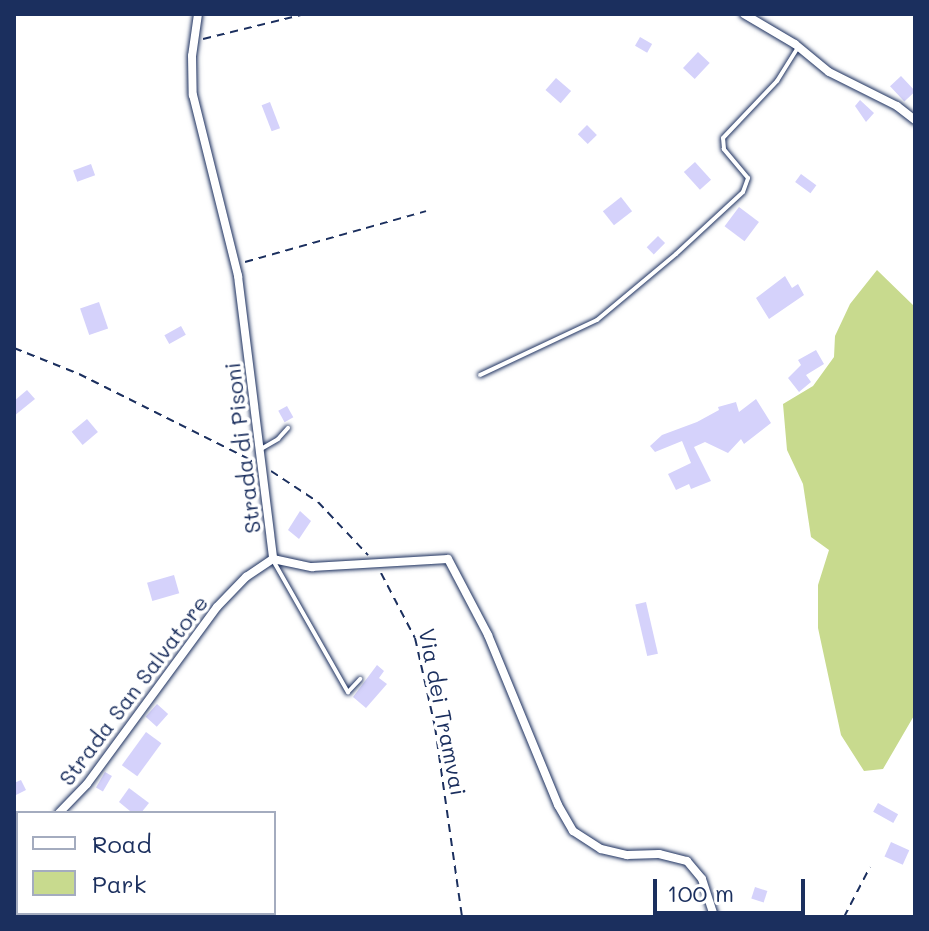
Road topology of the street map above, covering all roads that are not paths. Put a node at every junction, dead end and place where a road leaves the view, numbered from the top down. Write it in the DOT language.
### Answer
graph roads {
  1 [pos="198,14"];
  2 [pos="744,14"];
  3 [pos="799,47"];
  4 [pos="915,120"];
  5 [pos="480,375"];
  6 [pos="288,428"];
  7 [pos="261,449"];
  8 [pos="273,559"];
  9 [pos="360,679"];
  10 [pos="61,811"];
  11 [pos="714,917"];
  1 -- 7 [label="street, Strada di Pisoni"];
  2 -- 3 [label="street"];
  3 -- 4 [label="street"];
  3 -- 5 [label="lane"];
  6 -- 7 [label="lane"];
  7 -- 8 [label="street, Strada di Pisoni"];
  8 -- 9 [label="lane"];
  8 -- 10 [label="street, Strada San Salvatore"];
  8 -- 11 [label="street, Strada di Pisoni"];
}
